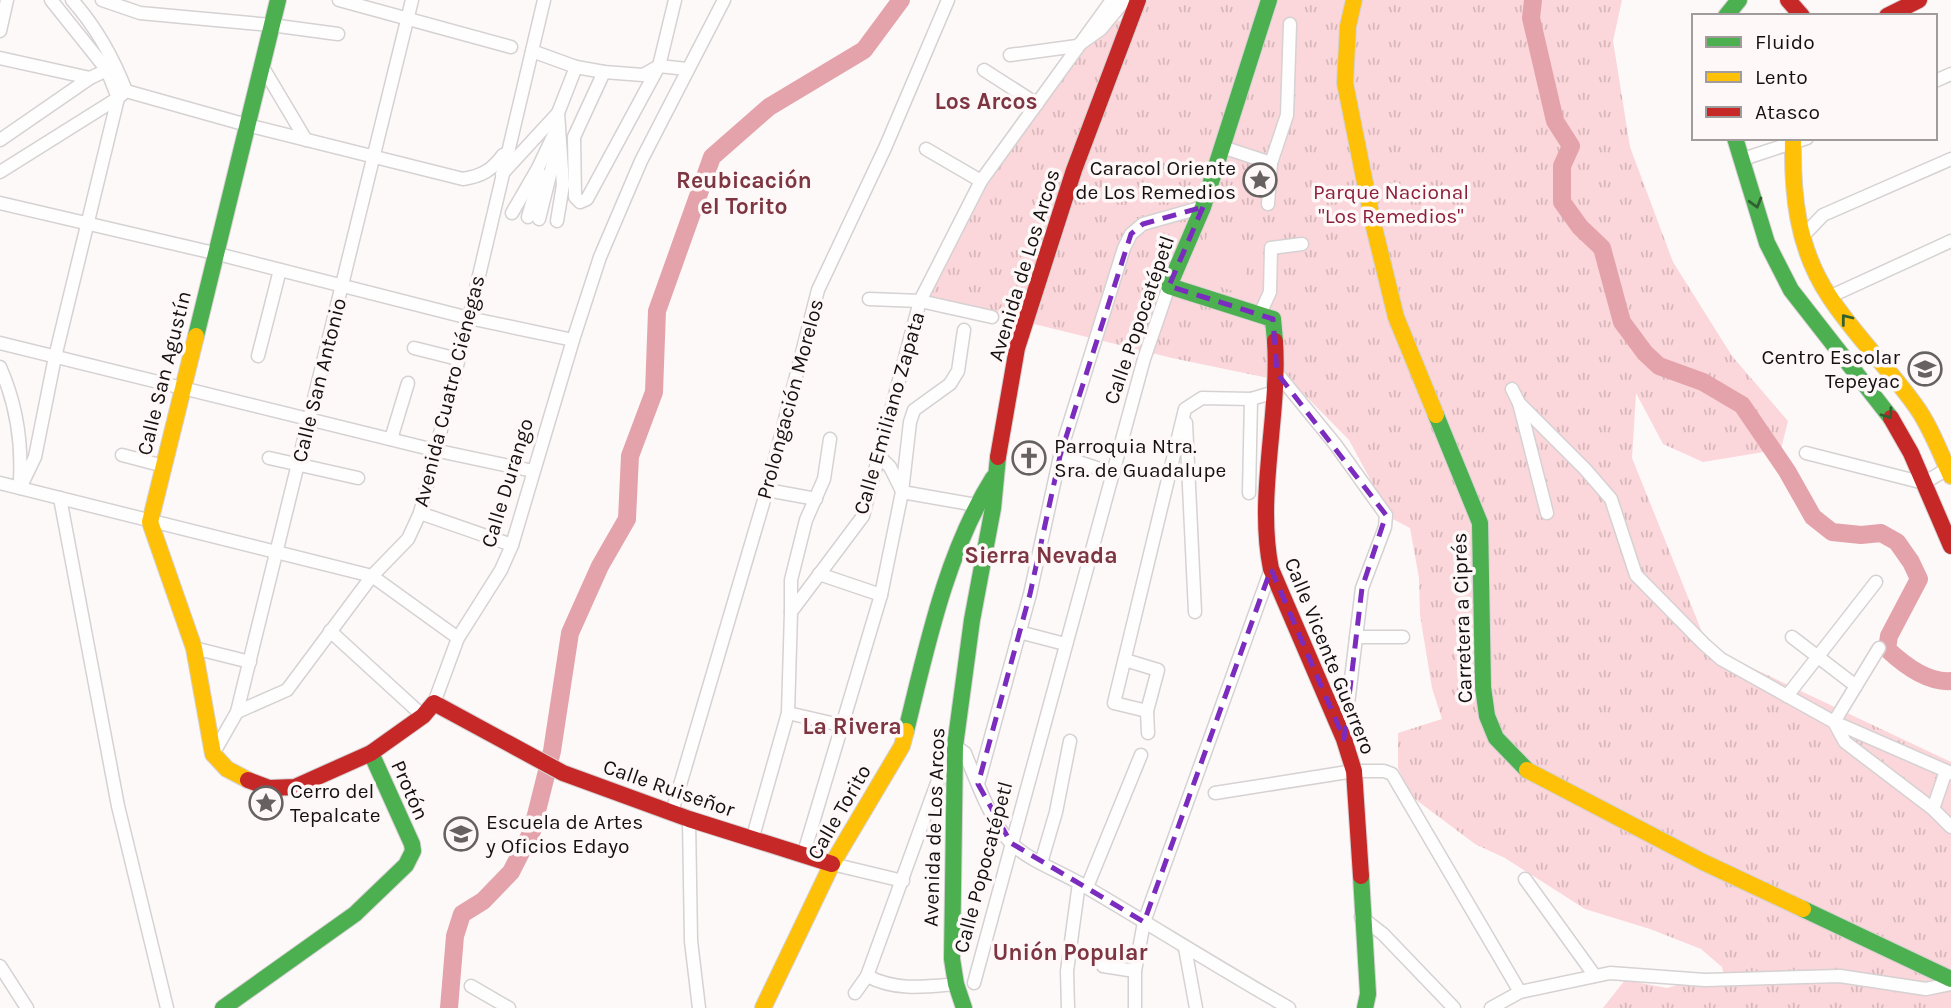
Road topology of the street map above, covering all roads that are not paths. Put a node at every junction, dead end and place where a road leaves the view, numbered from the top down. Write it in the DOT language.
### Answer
graph roads {
  1 [pos="7,0"];
  2 [pos="51,0"];
  3 [pos="72,0"];
  4 [pos="102,0"];
  5 [pos="143,0"];
  6 [pos="278,0"];
  7 [pos="339,0"];
  8 [pos="412,0"];
  9 [pos="544,0"];
  10 [pos="675,0"];
  11 [pos="724,0"];
  12 [pos="948,0"];
  13 [pos="1112,0"];
  14 [pos="1125,0"];
  15 [pos="1138,0"];
  16 [pos="1269,0"];
  17 [pos="1354,0"];
  18 [pos="1739,0"];
  19 [pos="1788,0"];
  20 [pos="1919,0"];
  21 [pos="140,13"];
  22 [pos="1728,14"];
  23 [pos="1800,14"];
  24 [pos="1890,14"];
  25 [pos="408,18"];
  26 [pos="1290,24"];
  27 [pos="271,25"];
  28 [pos="0,31"];
  29 [pos="338,34"];
  30 [pos="1077,46"];
  31 [pos="511,47"];
  32 [pos="532,51"];
  33 [pos="1010,55"];
  34 [pos="0,58"];
  35 [pos="262,66"];
  36 [pos="576,66"];
  37 [pos="659,66"];
  38 [pos="687,69"];
  39 [pos="107,70"];
  40 [pos="984,70"];
  41 [pos="604,72"];
  42 [pos="90,78"];
  43 [pos="122,94"];
  44 [pos="1037,104"];
  45 [pos="247,125"];
  46 [pos="559,125"];
  47 [pos="0,140"];
  48 [pos="306,140"];
  49 [pos="1736,140"];
  50 [pos="1797,141"];
  51 [pos="1222,147"];
  52 [pos="508,149"];
  53 [pos="926,149"];
  54 [pos="375,156"];
  55 [pos="1743,159"];
  56 [pos="1951,159"];
  57 [pos="1271,163"];
  58 [pos="538,168"];
  59 [pos="0,172"];
  60 [pos="502,174"];
  61 [pos="981,181"];
  62 [pos="0,203"];
  63 [pos="1268,204"];
  64 [pos="1203,207"];
  65 [pos="1796,212"];
  66 [pos="512,213"];
  67 [pos="1823,215"];
  68 [pos="557,221"];
  69 [pos="87,223"];
  70 [pos="1802,237"];
  71 [pos="1951,242"];
  72 [pos="1302,244"];
  73 [pos="215,253"];
  74 [pos="280,270"];
  75 [pos="342,286"];
  76 [pos="1169,286"];
  77 [pos="1829,297"];
  78 [pos="869,299"];
  79 [pos="920,301"];
  80 [pos="992,317"];
  81 [pos="1266,317"];
  82 [pos="469,318"];
  83 [pos="964,330"];
  84 [pos="573,340"];
  85 [pos="0,343"];
  86 [pos="414,348"];
  87 [pos="258,356"];
  88 [pos="55,357"];
  89 [pos="458,359"];
  90 [pos="0,367"];
  91 [pos="1277,373"];
  92 [pos="408,383"];
  93 [pos="183,388"];
  94 [pos="1512,388"];
  95 [pos="1275,392"];
  96 [pos="1251,398"];
  97 [pos="1519,403"];
  98 [pos="1185,409"];
  99 [pos="307,418"];
  100 [pos="391,439"];
  101 [pos="830,439"];
  102 [pos="434,450"];
  103 [pos="1806,453"];
  104 [pos="122,455"];
  105 [pos="879,456"];
  106 [pos="1060,456"];
  107 [pos="270,458"];
  108 [pos="298,464"];
  109 [pos="164,466"];
  110 [pos="533,471"];
  111 [pos="1112,473"];
  112 [pos="1949,473"];
  113 [pos="995,475"];
  114 [pos="358,478"];
  115 [pos="0,483"];
  116 [pos="1924,484"];
  117 [pos="20,488"];
  118 [pos="767,489"];
  119 [pos="902,492"];
  120 [pos="1249,493"];
  121 [pos="60,498"];
  122 [pos="816,499"];
  123 [pos="976,505"];
  124 [pos="420,513"];
  125 [pos="1547,513"];
  126 [pos="150,522"];
  127 [pos="512,545"];
  128 [pos="1951,546"];
  129 [pos="276,553"];
  130 [pos="1271,569"];
  131 [pos="819,574"];
  132 [pos="372,576"];
  133 [pos="1875,582"];
  134 [pos="881,595"];
  135 [pos="791,612"];
  136 [pos="1195,612"];
  137 [pos="330,631"];
  138 [pos="1019,632"];
  139 [pos="1792,636"];
  140 [pos="1356,637"];
  141 [pos="458,638"];
  142 [pos="1403,638"];
  143 [pos="1065,644"];
  144 [pos="194,648"];
  145 [pos="1879,648"];
  146 [pos="1818,658"];
  147 [pos="1125,660"];
  148 [pos="250,662"];
  149 [pos="1856,686"];
  150 [pos="1787,696"];
  151 [pos="434,703"];
  152 [pos="237,712"];
  153 [pos="1147,712"];
  154 [pos="788,713"];
  155 [pos="423,716"];
  156 [pos="1834,722"];
  157 [pos="844,726"];
  158 [pos="1148,733"];
  159 [pos="1344,739"];
  160 [pos="1070,741"];
  161 [pos="955,746"];
  162 [pos="370,753"];
  163 [pos="213,754"];
  164 [pos="1141,755"];
  165 [pos="1354,771"];
  166 [pos="1948,772"];
  167 [pos="978,784"];
  168 [pos="1215,793"];
  169 [pos="1933,809"];
  170 [pos="672,813"];
  171 [pos="689,818"];
  172 [pos="1951,827"];
  173 [pos="752,840"];
  174 [pos="1011,843"];
  175 [pos="803,856"];
  176 [pos="1041,863"];
  177 [pos="832,864"];
  178 [pos="1525,879"];
  179 [pos="902,881"];
  180 [pos="1083,885"];
  181 [pos="1361,918"];
  182 [pos="1144,922"];
  183 [pos="1185,948"];
  184 [pos="0,966"];
  185 [pos="1103,966"];
  186 [pos="1135,971"];
  187 [pos="867,976"];
  188 [pos="1595,976"];
  189 [pos="1951,981"];
  190 [pos="974,983"];
  191 [pos="956,984"];
  192 [pos="471,986"];
  193 [pos="1521,992"];
  194 [pos="855,993"];
  195 [pos="27,1008"];
  196 [pos="167,1008"];
  197 [pos="223,1008"];
  198 [pos="509,1008"];
  199 [pos="699,1008"];
  200 [pos="763,1008"];
  201 [pos="964,1008"];
  202 [pos="1068,1008"];
  203 [pos="1135,1008"];
  204 [pos="1196,1008"];
  205 [pos="1289,1008"];
  206 [pos="1365,1008"];
  207 [pos="1454,1008"];
  208 [pos="1491,1008"];
  1 -- 28 [label="street"];
  2 -- 39 [label="street"];
  3 -- 43 [label="street"];
  4 -- 21 [label="street"];
  5 -- 21 [label="street"];
  6 -- 27 [label="main road, Calle San Agustín"];
  7 -- 25 [label="street"];
  8 -- 25 [label="street, Calle San Antonio"];
  9 -- 32 [label="street, Avenida Cuatro Ciénegas"];
  10 -- 37 [label="street"];
  11 -- 38 [label="street, Calle Durango"];
  12 -- 118 [label="street, Prolongación Morelos"];
  13 -- 30 [label="street, Calle Emiliano Zapata"];
  14 -- 30 [label="street, Calle Emiliano Zapata"];
  15 -- 113 [label="main road, Avenida de Los Arcos"];
  16 -- 51 [label="main road, Calle Popocatépetl"];
  17 -- 189 [label="main road, Carretera a Ciprés"];
  18 -- 22 [label="main road"];
  19 -- 23 [label="main road"];
  20 -- 24 [label="main road"];
  21 -- 27 [label="street"];
  25 -- 31 [label="street"];
  25 -- 54 [label="street, Calle San Antonio"];
  26 -- 57 [label="street"];
  27 -- 29 [label="street"];
  27 -- 35 [label="main road, Calle San Agustín"];
  30 -- 33 [label="street"];
  30 -- 44 [label="street, Calle Emiliano Zapata"];
  32 -- 36 [label="street"];
  32 -- 52 [label="street, Avenida Cuatro Ciénegas"];
  34 -- 42 [label="street"];
  35 -- 45 [label="main road, Calle San Agustín"];
  35 -- 48 [label="street"];
  36 -- 41 [label="street"];
  36 -- 46 [label="street"];
  37 -- 38 [label="street"];
  37 -- 41 [label="street"];
  37 -- 41 [label="street"];
  38 -- 84 [label="street, Calle Durango"];
  39 -- 42 [label="street"];
  39 -- 43 [label="street"];
  40 -- 44 [label="street"];
  42 -- 47 [label="street"];
  43 -- 45 [label="street"];
  43 -- 59 [label="street"];
  43 -- 69 [label="street"];
  44 -- 61 [label="street, Calle Emiliano Zapata"];
  45 -- 48 [label="street"];
  45 -- 73 [label="main road, Calle San Agustín"];
  46 -- 58 [label="street"];
  46 -- 58 [label="street"];
  46 -- 60 [label="street"];
  46 -- 68 [label="street"];
  48 -- 54 [label="street"];
  49 -- 55 [label="main road"];
  50 -- 55 [label="street"];
  50 -- 65 [label="main road"];
  51 -- 57 [label="street"];
  51 -- 64 [label="main road, Calle Popocatépetl"];
  52 -- 54 [label="street"];
  52 -- 60 [label="street, Avenida Cuatro Ciénegas"];
  53 -- 61 [label="street"];
  54 -- 75 [label="street, Calle San Antonio"];
  55 -- 116 [label="main road, one-way"];
  56 -- 67 [label="street"];
  57 -- 63 [label="street"];
  58 -- 66 [label="street"];
  60 -- 82 [label="street, Avenida Cuatro Ciénegas"];
  61 -- 79 [label="street, Calle Emiliano Zapata"];
  62 -- 69 [label="street"];
  64 -- 76 [label="main road, Calle Popocatépetl"];
  64 -- 106 [label="street"];
  65 -- 67 [label="street"];
  65 -- 70 [label="main road"];
  67 -- 70 [label="street"];
  69 -- 73 [label="street"];
  69 -- 88 [label="street"];
  70 -- 77 [label="main road"];
  71 -- 77 [label="street"];
  72 -- 81 [label="street, Calle Vicente Guerrero"];
  73 -- 74 [label="street"];
  73 -- 93 [label="main road, Calle San Agustín"];
  74 -- 75 [label="street"];
  74 -- 87 [label="street"];
  75 -- 82 [label="street"];
  75 -- 99 [label="street, Calle San Antonio"];
  76 -- 81 [label="main road"];
  76 -- 111 [label="street, Calle Popocatépetl"];
  112 -- 77 [label="main road, one-way"];
  78 -- 79 [label="street"];
  79 -- 80 [label="street"];
  79 -- 105 [label="street, Calle Emiliano Zapata"];
  81 -- 91 [label="main road, Calle Vicente Guerrero"];
  82 -- 84 [label="street"];
  82 -- 89 [label="street, Avenida Cuatro Ciénegas"];
  83 -- 119 [label="street"];
  84 -- 110 [label="street, Calle Durango"];
  85 -- 88 [label="street"];
  86 -- 89 [label="street"];
  88 -- 93 [label="street"];
  88 -- 117 [label="street"];
  89 -- 102 [label="street, Avenida Cuatro Ciénegas"];
  90 -- 117 [label="street"];
  91 -- 95 [label="main road, Calle Vicente Guerrero"];
  91 -- 140 [label="street"];
  92 -- 100 [label="street"];
  93 -- 99 [label="street"];
  93 -- 109 [label="main road, Calle San Agustín"];
  94 -- 97 [label="street"];
  95 -- 96 [label="street"];
  95 -- 130 [label="main road, Calle Vicente Guerrero"];
  96 -- 98 [label="street"];
  96 -- 120 [label="street"];
  97 -- 125 [label="street"];
  97 -- 150 [label="street"];
  98 -- 136 [label="street"];
  98 -- 147 [label="street"];
  99 -- 100 [label="street"];
  99 -- 108 [label="street, Calle San Antonio"];
  100 -- 102 [label="street"];
  101 -- 122 [label="street"];
  102 -- 110 [label="street"];
  102 -- 124 [label="street, Avenida Cuatro Ciénegas"];
  103 -- 116 [label="street"];
  104 -- 109 [label="street"];
  105 -- 119 [label="street"];
  105 -- 131 [label="street, Calle Emiliano Zapata"];
  106 -- 111 [label="street"];
  106 -- 138 [label="street"];
  107 -- 108 [label="street"];
  108 -- 114 [label="street"];
  108 -- 129 [label="street, Calle San Antonio"];
  109 -- 126 [label="main road, Calle San Agustín"];
  110 -- 127 [label="street, Calle Durango"];
  111 -- 143 [label="street, Calle Popocatépetl"];
  112 -- 116 [label="street"];
  113 -- 123 [label="main road, Calle Torito"];
  113 -- 161 [label="main road, Avenida de Los Arcos"];
  115 -- 117 [label="street"];
  116 -- 128 [label="main road"];
  117 -- 121 [label="street"];
  118 -- 122 [label="street"];
  118 -- 170 [label="street, Prolongación Morelos"];
  119 -- 123 [label="street"];
  119 -- 134 [label="street"];
  121 -- 126 [label="street"];
  121 -- 196 [label="street"];
  122 -- 135 [label="street"];
  123 -- 177 [label="main road, Calle Torito"];
  124 -- 127 [label="street"];
  124 -- 132 [label="street, Avenida Cuatro Ciénegas"];
  126 -- 129 [label="street"];
  126 -- 144 [label="main road"];
  127 -- 141 [label="street, Calle Durango"];
  129 -- 132 [label="street"];
  129 -- 148 [label="street, Calle San Antonio"];
  130 -- 159 [label="main road, Calle Vicente Guerrero"];
  130 -- 182 [label="street"];
  131 -- 134 [label="street"];
  131 -- 135 [label="street, Calle Emiliano Zapata"];
  132 -- 137 [label="street, Avenida Cuatro Ciénegas"];
  132 -- 141 [label="street"];
  133 -- 146 [label="street"];
  134 -- 157 [label="street"];
  135 -- 154 [label="street"];
  137 -- 152 [label="street, Avenida Cuatro Ciénegas"];
  137 -- 155 [label="street"];
  138 -- 143 [label="street"];
  138 -- 167 [label="street"];
  139 -- 146 [label="street"];
  140 -- 142 [label="street"];
  140 -- 159 [label="street"];
  141 -- 151 [label="street, Calle Durango"];
  143 -- 174 [label="street, Calle Popocatépetl"];
  144 -- 148 [label="street"];
  144 -- 163 [label="main road"];
  145 -- 149 [label="street"];
  146 -- 149 [label="street"];
  146 -- 150 [label="street"];
  147 -- 153 [label="street"];
  147 -- 153 [label="street"];
  148 -- 152 [label="street, Calle San Antonio"];
  149 -- 156 [label="street"];
  150 -- 156 [label="street"];
  151 -- 155 [label="main road, Calle Durango"];
  151 -- 170 [label="main road, Calle Ruiseñor"];
  152 -- 163 [label="street, Calle San Antonio"];
  153 -- 158 [label="street"];
  154 -- 157 [label="street"];
  154 -- 173 [label="street"];
  155 -- 162 [label="main road, Calle Durango"];
  156 -- 166 [label="street"];
  156 -- 169 [label="street"];
  157 -- 175 [label="street"];
  159 -- 165 [label="main road, Calle Vicente Guerrero"];
  160 -- 176 [label="street"];
  161 -- 167 [label="street"];
  161 -- 179 [label="street"];
  161 -- 191 [label="main road, Avenida de Los Arcos"];
  162 -- 163 [label="main road, Calle Durango"];
  162 -- 197 [label="main road, Protón"];
  164 -- 180 [label="street"];
  165 -- 168 [label="street"];
  165 -- 181 [label="main road, Calle Vicente Guerrero"];
  165 -- 193 [label="street"];
  166 -- 169 [label="street"];
  167 -- 174 [label="street"];
  169 -- 172 [label="street"];
  170 -- 171 [label="main road, Calle Ruiseñor"];
  171 -- 173 [label="main road, Calle Ruiseñor"];
  171 -- 199 [label="street"];
  173 -- 175 [label="main road, Calle Ruiseñor"];
  174 -- 176 [label="street"];
  174 -- 190 [label="street, Calle Popocatépetl"];
  175 -- 177 [label="main road, Calle Ruiseñor"];
  176 -- 180 [label="street"];
  177 -- 179 [label="street, Calle Ruiseñor"];
  177 -- 200 [label="main road, Calle Torito"];
  178 -- 188 [label="street"];
  179 -- 187 [label="street"];
  180 -- 182 [label="street"];
  180 -- 202 [label="street"];
  181 -- 206 [label="main road, Calle Vicente Guerrero"];
  181 -- 207 [label="street"];
  182 -- 183 [label="street"];
  182 -- 186 [label="street"];
  183 -- 204 [label="street"];
  183 -- 205 [label="street"];
  184 -- 195 [label="street"];
  185 -- 186 [label="street"];
  186 -- 203 [label="street"];
  187 -- 191 [label="street"];
  187 -- 194 [label="street"];
  188 -- 189 [label="street"];
  188 -- 193 [label="street"];
  191 -- 201 [label="main road, Avenida de Los Arcos"];
  192 -- 198 [label="street"];
  193 -- 208 [label="street"];
}
